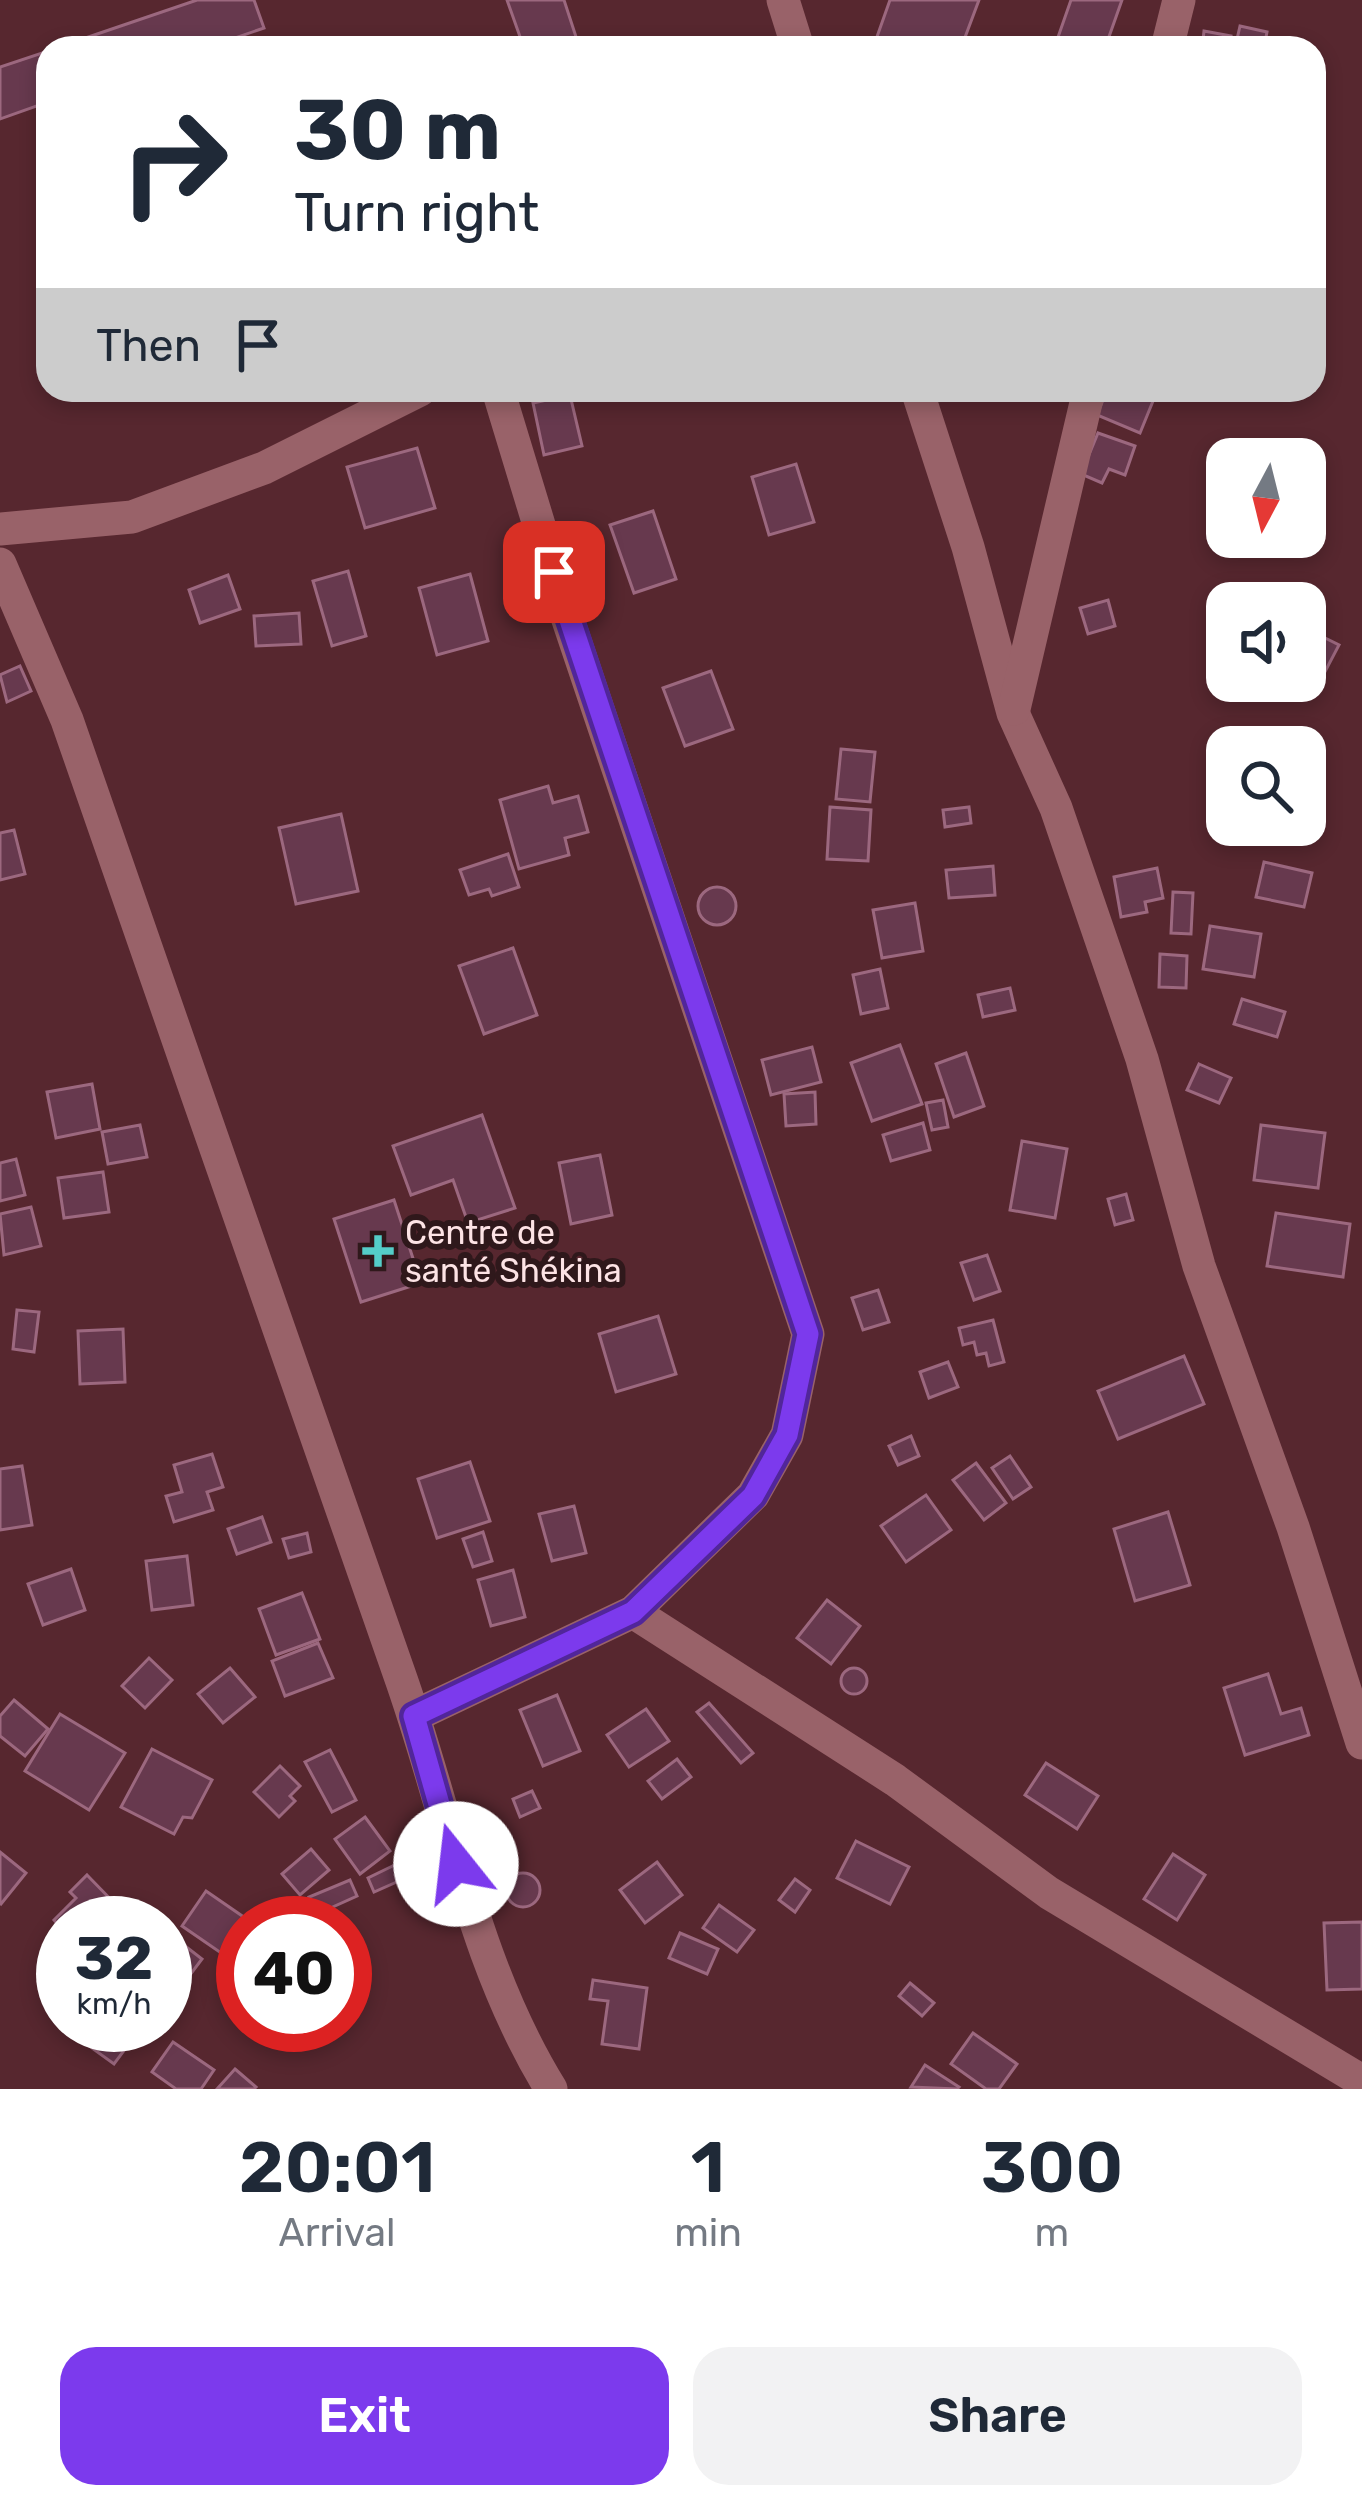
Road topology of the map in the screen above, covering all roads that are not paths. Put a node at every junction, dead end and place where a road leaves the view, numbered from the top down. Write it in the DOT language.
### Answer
graph roads {
  1 [pos="783,0"];
  2 [pos="1179,0"];
  3 [pos="794,36"];
  4 [pos="1170,36"];
  5 [pos="396,402"];
  6 [pos="502,402"];
  7 [pos="921,402"];
  8 [pos="1086,402"];
  9 [pos="0,529"];
  10 [pos="0,564"];
  11 [pos="1013,713"];
  12 [pos="633,1612"];
  13 [pos="414,1716"];
  14 [pos="1362,1743"];
  15 [pos="1362,2081"];
  16 [pos="551,2089"];
  1 -- 3 [label="street"];
  2 -- 4 [label="street"];
  5 -- 9 [label="street"];
  6 -- 12 [label="street"];
  7 -- 11 [label="street"];
  8 -- 11 [label="street"];
  10 -- 13 [label="street"];
  11 -- 14 [label="street"];
  12 -- 13 [label="street"];
  12 -- 15 [label="street"];
  13 -- 16 [label="street"];
}
